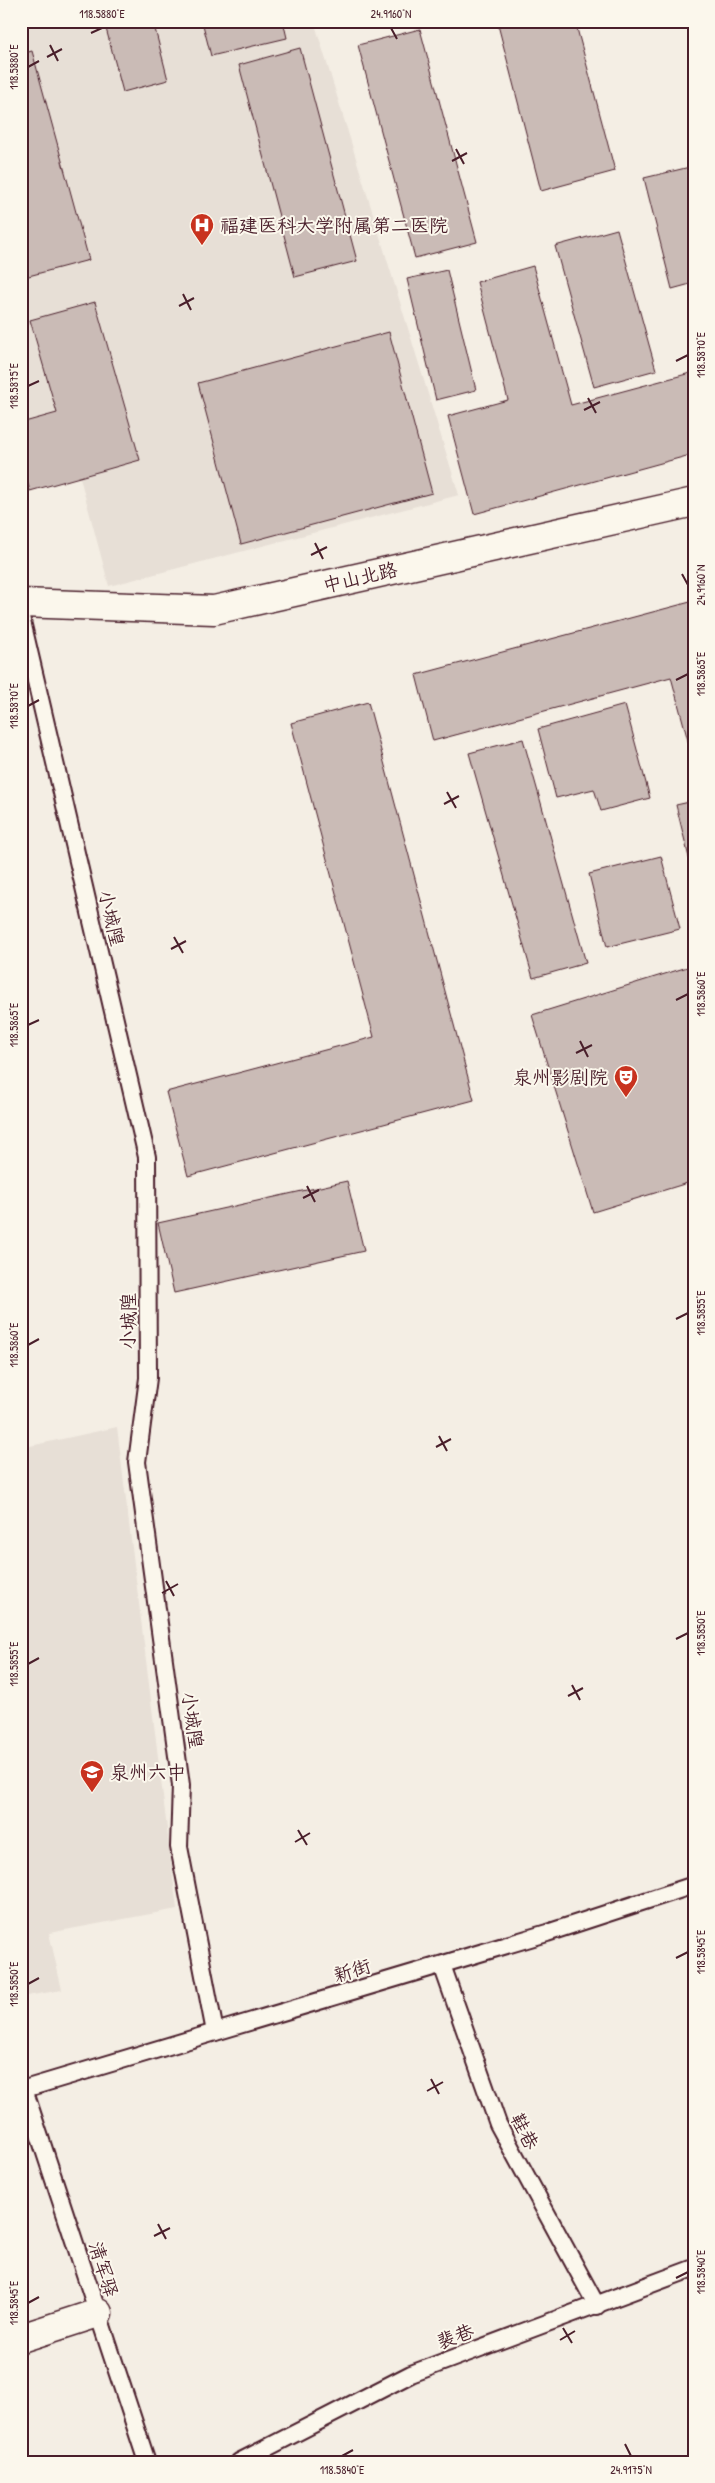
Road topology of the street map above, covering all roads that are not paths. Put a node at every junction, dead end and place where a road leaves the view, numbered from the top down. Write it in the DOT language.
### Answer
graph roads {
  1 [pos="694,502"];
  2 [pos="21,603"];
  3 [pos="21,617"];
  4 [pos="694,1885"];
  5 [pos="442,1965"];
  6 [pos="216,2032"];
  7 [pos="22,2090"];
  8 [pos="694,2268"];
  9 [pos="596,2306"];
  10 [pos="98,2312"];
  11 [pos="21,2338"];
  12 [pos="147,2462"];
  13 [pos="239,2462"];
  1 -- 2 [label="street, 中山北路"];
  3 -- 6 [label="lane, 小城隍"];
  4 -- 5 [label="lane, 新街"];
  5 -- 6 [label="lane, 新街"];
  5 -- 9 [label="lane, 鞋巷"];
  6 -- 7 [label="lane, 新街"];
  7 -- 10 [label="lane, 清军驿"];
  8 -- 9 [label="lane, 裴巷"];
  9 -- 13 [label="lane, 裴巷"];
  10 -- 11 [label="street"];
  10 -- 12 [label="lane, 清军驿"];
}
